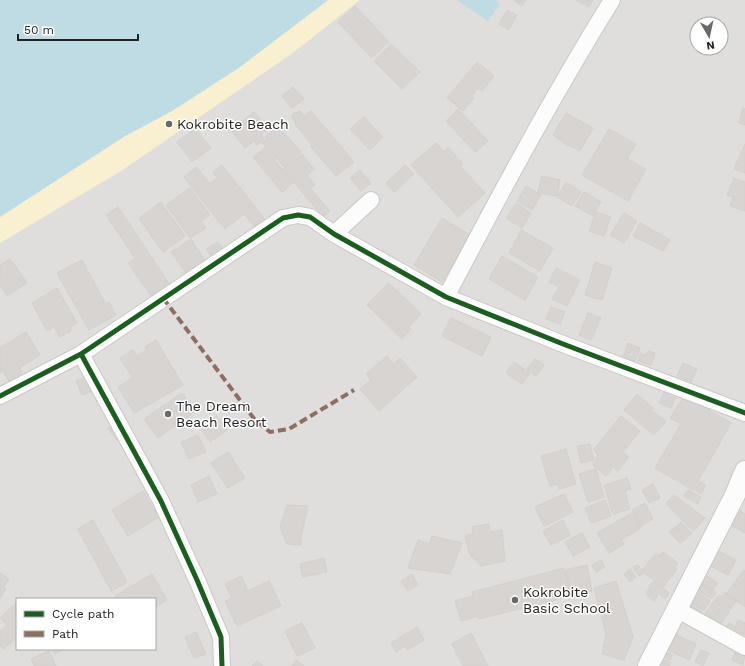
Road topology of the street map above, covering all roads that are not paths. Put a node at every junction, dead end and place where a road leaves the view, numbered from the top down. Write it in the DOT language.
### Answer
graph roads {
  1 [pos="612,0"];
  2 [pos="371,200"];
  3 [pos="334,234"];
  4 [pos="446,297"];
  5 [pos="81,354"];
  6 [pos="0,396"];
  7 [pos="745,412"];
  8 [pos="745,471"];
  9 [pos="676,609"];
  10 [pos="745,647"];
  11 [pos="222,666"];
  12 [pos="648,666"];
  1 -- 4 [label="street"];
  2 -- 3 [label="street"];
  3 -- 4 [label="street"];
  3 -- 5 [label="street"];
  4 -- 7 [label="street"];
  5 -- 6 [label="street"];
  5 -- 11 [label="street"];
  8 -- 9 [label="street"];
  9 -- 10 [label="street"];
  9 -- 12 [label="street"];
}
